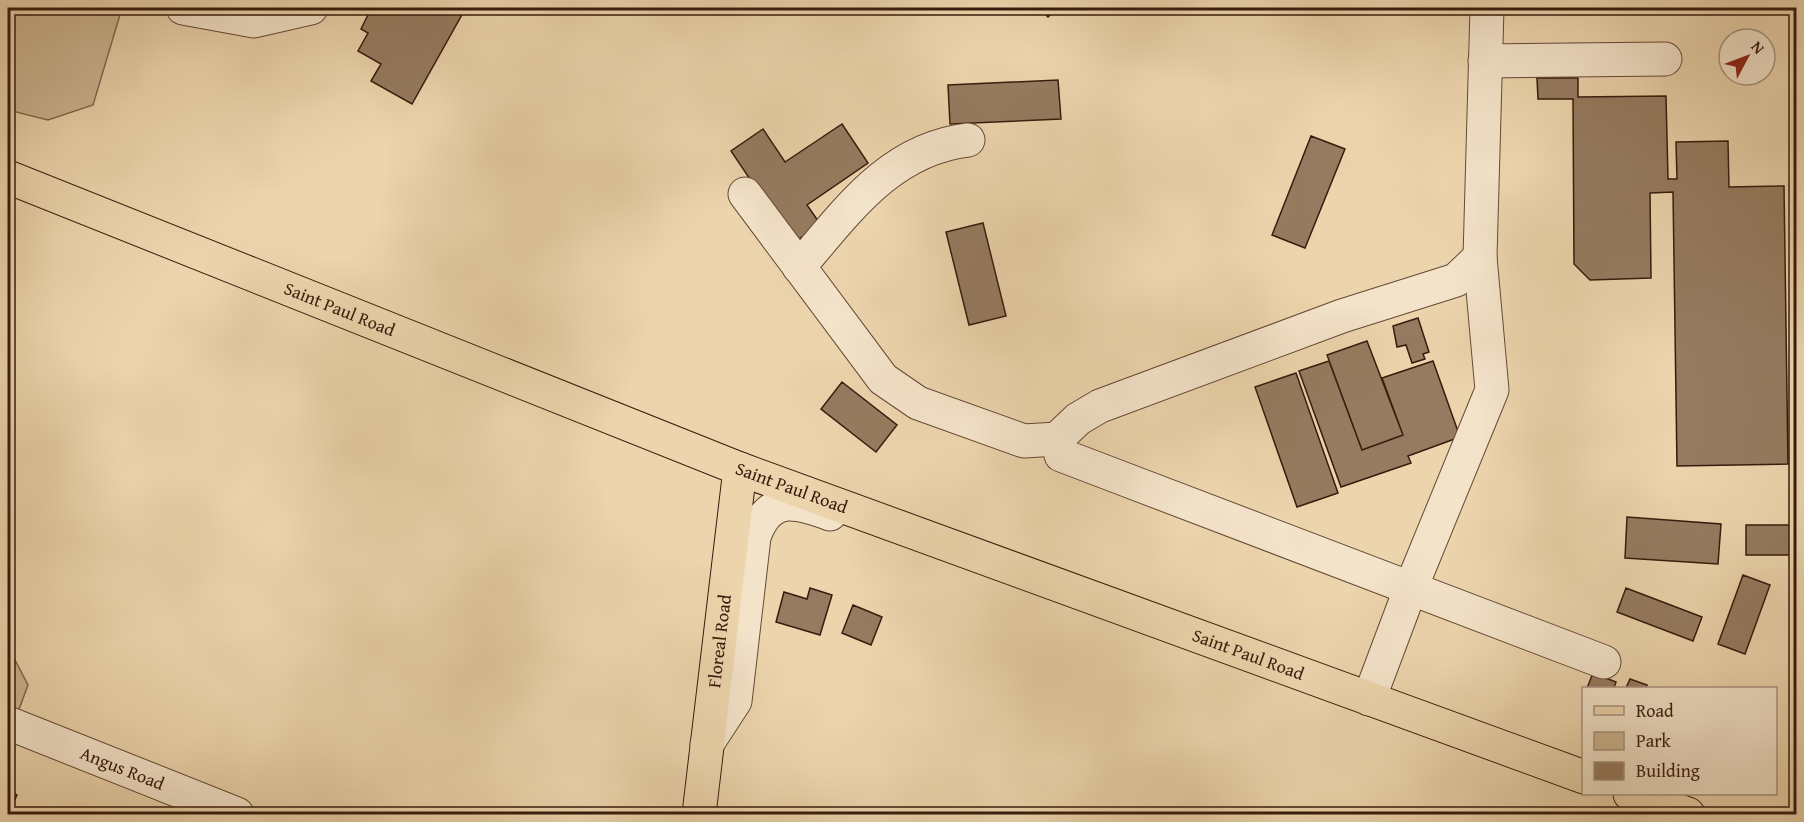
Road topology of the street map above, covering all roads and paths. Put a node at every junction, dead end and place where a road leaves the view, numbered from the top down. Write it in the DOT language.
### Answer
graph roads {
  1 [pos="183,8"];
  2 [pos="311,8"];
  3 [pos="1487,8"];
  4 [pos="1665,59"];
  5 [pos="1485,61"];
  6 [pos="968,141"];
  7 [pos="8,177"];
  8 [pos="745,194"];
  9 [pos="1480,257"];
  10 [pos="799,267"];
  11 [pos="1057,439"];
  12 [pos="740,469"];
  13 [pos="943,543"];
  14 [pos="1410,590"];
  15 [pos="1604,662"];
  16 [pos="1369,699"];
  17 [pos="8,723"];
  18 [pos="707,744"];
  19 [pos="1582,776"];
  20 [pos="1633,795"];
  21 [pos="237,814"];
  22 [pos="699,814"];
  23 [pos="1688,814"];
  1 -- 2 [label="street"];
  3 -- 5 [label="street"];
  4 -- 5 [label="street"];
  5 -- 9 [label="street"];
  6 -- 10 [label="street"];
  7 -- 12 [label="main road, Saint Paul Road"];
  8 -- 10 [label="street"];
  9 -- 11 [label="street"];
  9 -- 14 [label="street"];
  10 -- 11 [label="street"];
  11 -- 14 [label="street"];
  12 -- 13 [label="main road, Saint Paul Road"];
  12 -- 18 [label="main road, Floreal Road"];
  13 -- 16 [label="main road, Saint Paul Road"];
  13 -- 18 [label="street"];
  14 -- 15 [label="street"];
  14 -- 16 [label="street"];
  16 -- 19 [label="main road, Saint Paul Road"];
  17 -- 21 [label="street, Angus Road"];
  18 -- 22 [label="main road, Floreal Road"];
  20 -- 23 [label="main road"];
}
